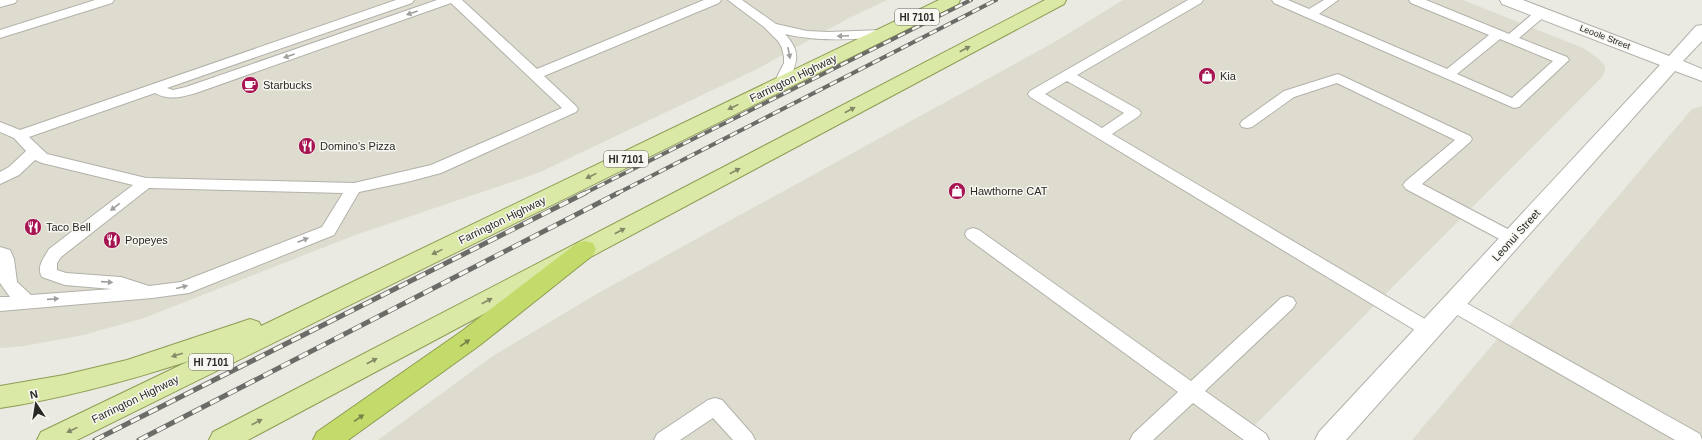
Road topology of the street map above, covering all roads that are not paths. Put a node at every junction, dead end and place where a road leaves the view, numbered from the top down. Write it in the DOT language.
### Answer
graph roads {
  1 [pos="11,0"];
  2 [pos="64,0"];
  3 [pos="108,0"];
  4 [pos="408,0"];
  5 [pos="449,0"];
  6 [pos="455,0"];
  7 [pos="715,0"];
  8 [pos="734,0"];
  9 [pos="952,0"];
  10 [pos="1058,0"];
  11 [pos="1197,0"];
  12 [pos="1278,0"];
  13 [pos="1332,0"];
  14 [pos="1415,0"];
  15 [pos="1510,0"];
  16 [pos="0,3"];
  17 [pos="72,11"];
  18 [pos="1541,13"];
  19 [pos="1310,14"];
  20 [pos="772,27"];
  21 [pos="1702,30"];
  22 [pos="0,34"];
  23 [pos="882,34"];
  24 [pos="1504,36"];
  25 [pos="1671,63"];
  26 [pos="535,75"];
  27 [pos="1067,75"];
  28 [pos="1448,75"];
  29 [pos="1702,75"];
  30 [pos="781,83"];
  31 [pos="156,87"];
  32 [pos="1247,124"];
  33 [pos="0,126"];
  34 [pos="1102,134"];
  35 [pos="18,135"];
  36 [pos="35,151"];
  37 [pos="0,168"];
  38 [pos="0,179"];
  39 [pos="146,184"];
  40 [pos="354,188"];
  41 [pos="973,234"];
  42 [pos="1512,238"];
  43 [pos="585,249"];
  44 [pos="0,253"];
  45 [pos="371,284"];
  46 [pos="152,292"];
  47 [pos="26,301"];
  48 [pos="1287,303"];
  49 [pos="0,304"];
  50 [pos="1453,304"];
  51 [pos="1429,330"];
  52 [pos="1191,392"];
  53 [pos="0,397"];
  54 [pos="51,440"];
  55 [pos="223,440"];
  56 [pos="327,440"];
  57 [pos="664,440"];
  58 [pos="745,440"];
  59 [pos="1140,440"];
  60 [pos="1258,440"];
  61 [pos="1329,440"];
  62 [pos="1693,440"];
  1 -- 16 [label="lane"];
  2 -- 17 [label="lane"];
  3 -- 17 [label="lane"];
  4 -- 31 [label="lane"];
  5 -- 31 [label="lane, one-way"];
  6 -- 26 [label="lane"];
  7 -- 26 [label="lane"];
  8 -- 20 [label="lane"];
  9 -- 23 [label="main road, Farrington Highway / HI 7101"];
  43 -- 10 [label="main road, one-way"];
  11 -- 27 [label="lane"];
  12 -- 19 [label="lane"];
  13 -- 19 [label="lane"];
  14 -- 24 [label="lane"];
  15 -- 18 [label="street, Leoole Street"];
  17 -- 22 [label="lane"];
  18 -- 24 [label="lane"];
  18 -- 25 [label="street, Leoole Street"];
  19 -- 28 [label="lane"];
  23 -- 20 [label="lane, one-way"];
  20 -- 30 [label="lane, one-way"];
  21 -- 25 [label="street, Leonui Street"];
  23 -- 30 [label="main road, Farrington Highway / HI 7101"];
  24 -- 28 [label="lane"];
  24 -- 28 [label="lane"];
  25 -- 29 [label="street, Leoole Street"];
  25 -- 42 [label="street, Leonui Street"];
  26 -- 40 [label="lane"];
  27 -- 34 [label="lane"];
  27 -- 34 [label="lane"];
  30 -- 45 [label="main road, Farrington Highway / HI 7101, one-way"];
  31 -- 35 [label="lane"];
  32 -- 42 [label="lane"];
  33 -- 35 [label="lane"];
  34 -- 51 [label="lane"];
  35 -- 36 [label="lane"];
  36 -- 37 [label="lane"];
  36 -- 38 [label="lane"];
  36 -- 39 [label="lane"];
  39 -- 40 [label="lane"];
  39 -- 46 [label="lane, one-way"];
  46 -- 40 [label="lane, one-way"];
  41 -- 52 [label="lane"];
  42 -- 50 [label="street, Leonui Street"];
  55 -- 43 [label="main road, one-way"];
  56 -- 43 [label="highway, one-way"];
  44 -- 47 [label="lane"];
  45 -- 53 [label="main road, one-way"];
  45 -- 54 [label="main road, Farrington Highway / HI 7101, one-way"];
  47 -- 46 [label="lane, one-way"];
  47 -- 49 [label="lane"];
  48 -- 52 [label="lane"];
  50 -- 51 [label="street, Leonui Street"];
  50 -- 62 [label="lane"];
  51 -- 61 [label="street, Leonui Street"];
  52 -- 59 [label="lane"];
  52 -- 60 [label="lane"];
  57 -- 58 [label="lane"];
}
